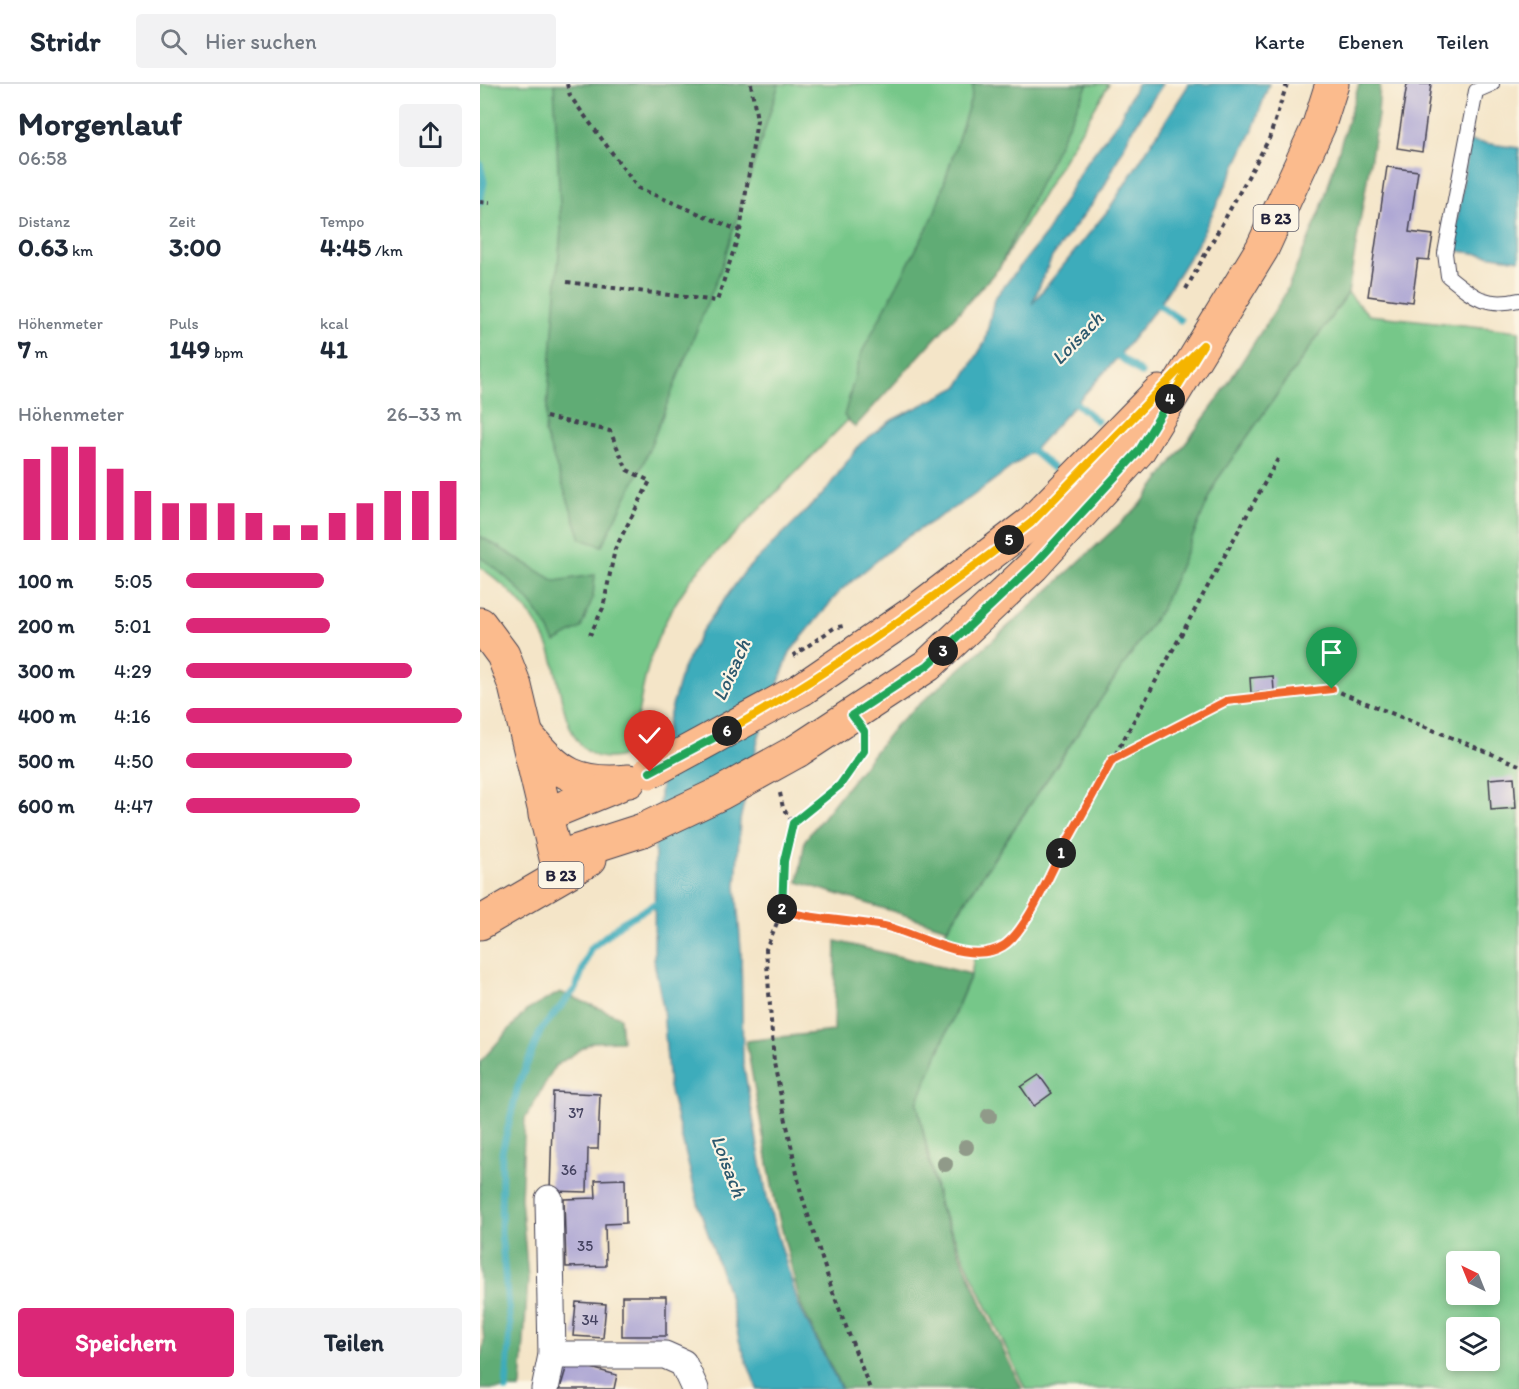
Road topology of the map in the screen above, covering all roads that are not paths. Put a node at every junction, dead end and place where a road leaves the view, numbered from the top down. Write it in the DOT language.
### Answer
graph roads {
  1 [pos="1332,84"];
  2 [pos="1492,84"];
  3 [pos="1519,300"];
  4 [pos="1203,345"];
  5 [pos="480,624"];
  6 [pos="526,734"];
  7 [pos="639,776"];
  8 [pos="545,815"];
  9 [pos="643,830"];
  10 [pos="480,923"];
  11 [pos="549,1199"];
  12 [pos="552,1355"];
  13 [pos="545,1389"];
  14 [pos="695,1389"];
  1 -- 4 [label="main road, B 23"];
  2 -- 3 [label="lane"];
  4 -- 7 [label="main road, B 23, bridge"];
  4 -- 9 [label="main road, B 23, bridge"];
  5 -- 6 [label="main road"];
  6 -- 7 [label="main road"];
  6 -- 8 [label="main road"];
  7 -- 8 [label="main road, B 23"];
  8 -- 9 [label="main road, B 23"];
  9 -- 10 [label="main road, B 23"];
  11 -- 12 [label="street"];
  12 -- 13 [label="street"];
  12 -- 14 [label="street"];
}
